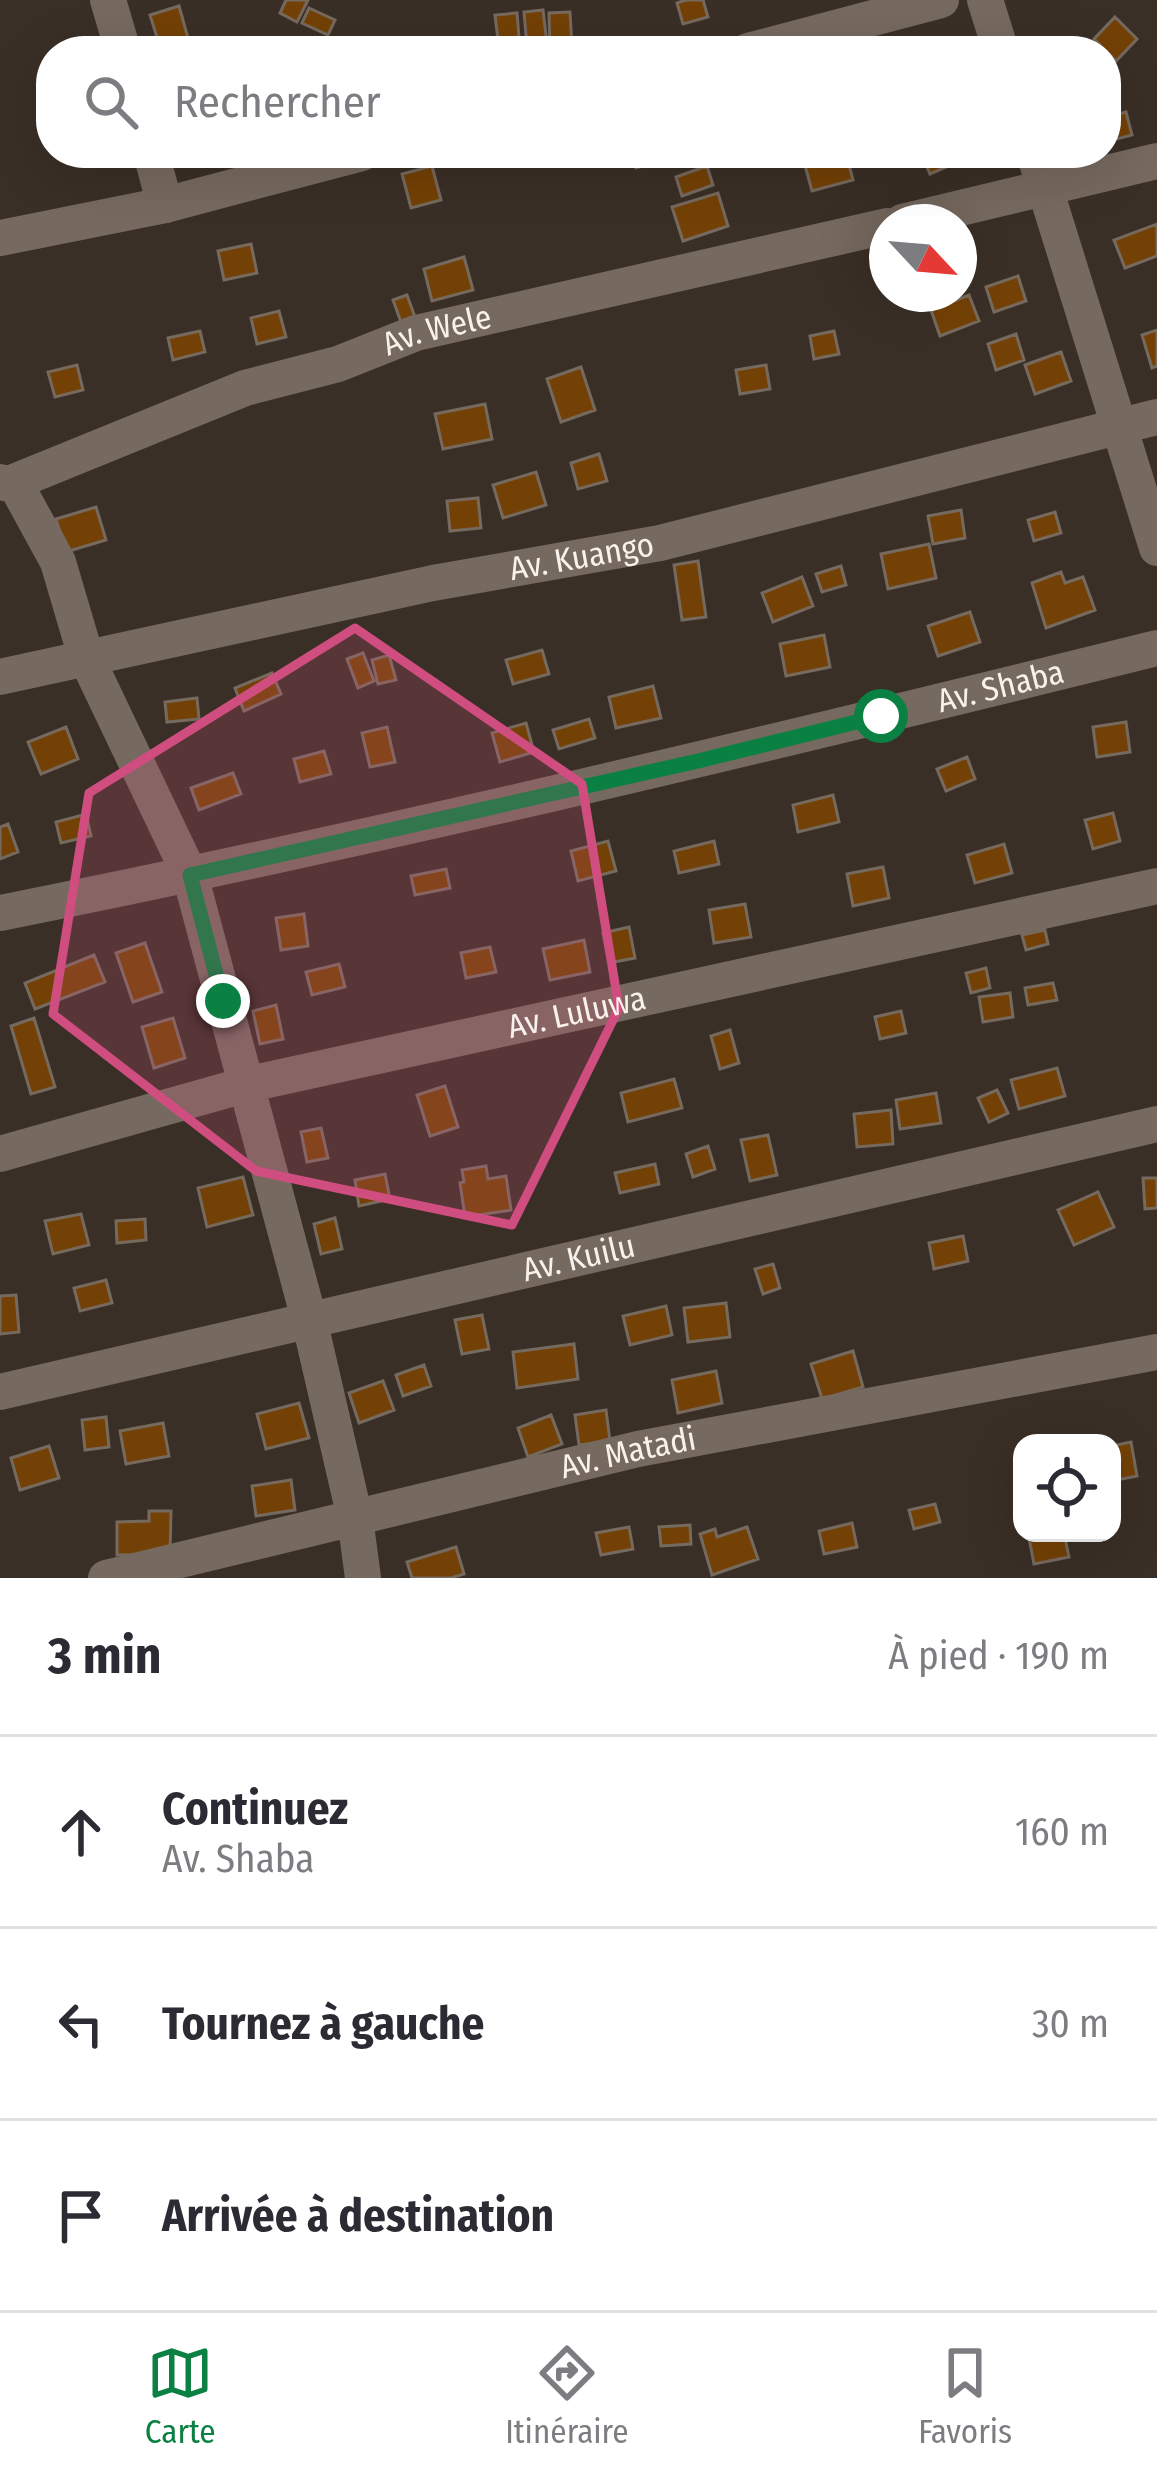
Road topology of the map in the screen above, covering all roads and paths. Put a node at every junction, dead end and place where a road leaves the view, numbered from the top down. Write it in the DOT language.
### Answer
graph roads {
  1 [pos="108,0"];
  2 [pos="941,0"];
  3 [pos="985,0"];
  4 [pos="119,36"];
  5 [pos="805,36"];
  6 [pos="996,36"];
  7 [pos="1157,161"];
  8 [pos="155,168"];
  9 [pos="305,168"];
  10 [pos="1039,168"];
  11 [pos="1045,188"];
  12 [pos="977,204"];
  13 [pos="165,205"];
  14 [pos="869,230"];
  15 [pos="0,238"];
  16 [pos="1157,417"];
  17 [pos="1119,427"];
  18 [pos="5,483"];
  19 [pos="1157,548"];
  20 [pos="1157,648"];
  21 [pos="86,657"];
  22 [pos="0,677"];
  23 [pos="190,875"];
  24 [pos="1157,886"];
  25 [pos="0,913"];
  26 [pos="245,1085"];
  27 [pos="1157,1124"];
  28 [pos="0,1154"];
  29 [pos="309,1319"];
  30 [pos="1157,1352"];
  31 [pos="0,1392"];
  32 [pos="355,1518"];
  33 [pos="106,1578"];
  34 [pos="363,1578"];
  1 -- 4 [label="street"];
  2 -- 5 [label="street"];
  3 -- 6 [label="street"];
  7 -- 11 [label="street"];
  8 -- 13 [label="street"];
  9 -- 13 [label="street"];
  10 -- 11 [label="street"];
  11 -- 12 [label="street"];
  11 -- 17 [label="street"];
  13 -- 15 [label="street"];
  14 -- 18 [label="street, Av. Wele"];
  16 -- 17 [label="street, Av. Kuango"];
  17 -- 19 [label="street"];
  17 -- 21 [label="street, Av. Kuango"];
  18 -- 21 [label="street"];
  20 -- 23 [label="street, Av. Shaba"];
  21 -- 22 [label="street, Av. Kuango"];
  21 -- 23 [label="street"];
  23 -- 25 [label="street, Av. Shaba"];
  23 -- 26 [label="street"];
  24 -- 26 [label="street, Av. Luluwa"];
  26 -- 28 [label="street, Av. Luluwa"];
  26 -- 29 [label="street"];
  27 -- 29 [label="street, Av. Kuilu"];
  29 -- 31 [label="street, Av. Kuilu"];
  29 -- 32 [label="street"];
  30 -- 32 [label="street, Av. Matadi"];
  32 -- 33 [label="street, Av. Matadi"];
  32 -- 34 [label="street"];
}
